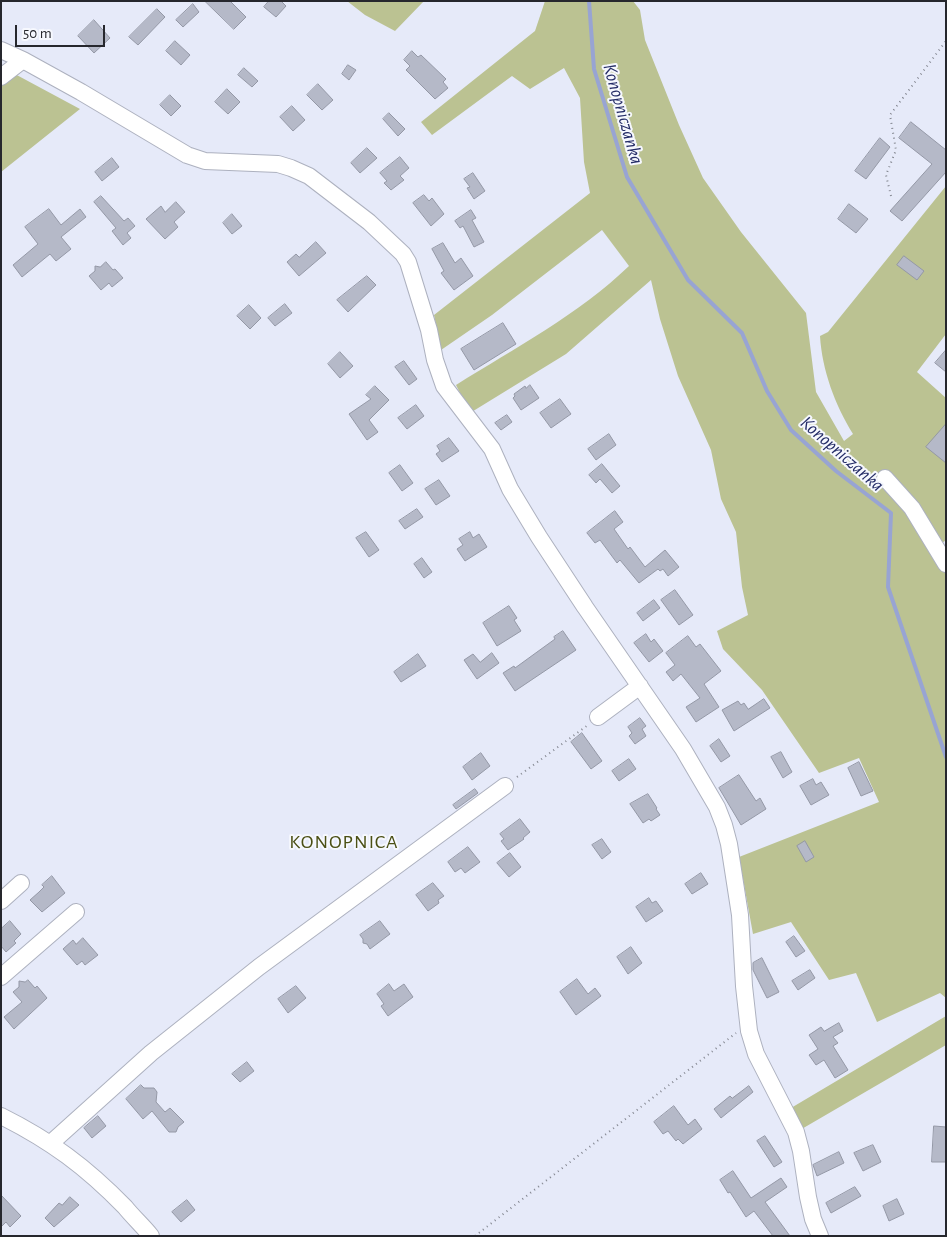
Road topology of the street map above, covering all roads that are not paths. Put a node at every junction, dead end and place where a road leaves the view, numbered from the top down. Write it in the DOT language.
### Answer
graph roads {
  1 [pos="1,50"];
  2 [pos="23,60"];
  3 [pos="1,77"];
  4 [pos="885,478"];
  5 [pos="946,564"];
  6 [pos="640,686"];
  7 [pos="598,717"];
  8 [pos="505,786"];
  9 [pos="21,883"];
  10 [pos="1,901"];
  11 [pos="76,912"];
  12 [pos="1,977"];
  13 [pos="1,1116"];
  14 [pos="50,1143"];
  15 [pos="151,1236"];
  16 [pos="820,1236"];
  1 -- 2 [label="street"];
  2 -- 3 [label="street"];
  2 -- 6 [label="street"];
  4 -- 5 [label="street"];
  6 -- 7 [label="street"];
  6 -- 16 [label="street"];
  8 -- 14 [label="street"];
  9 -- 10 [label="street"];
  11 -- 12 [label="street"];
  13 -- 14 [label="street"];
  14 -- 15 [label="street"];
}
